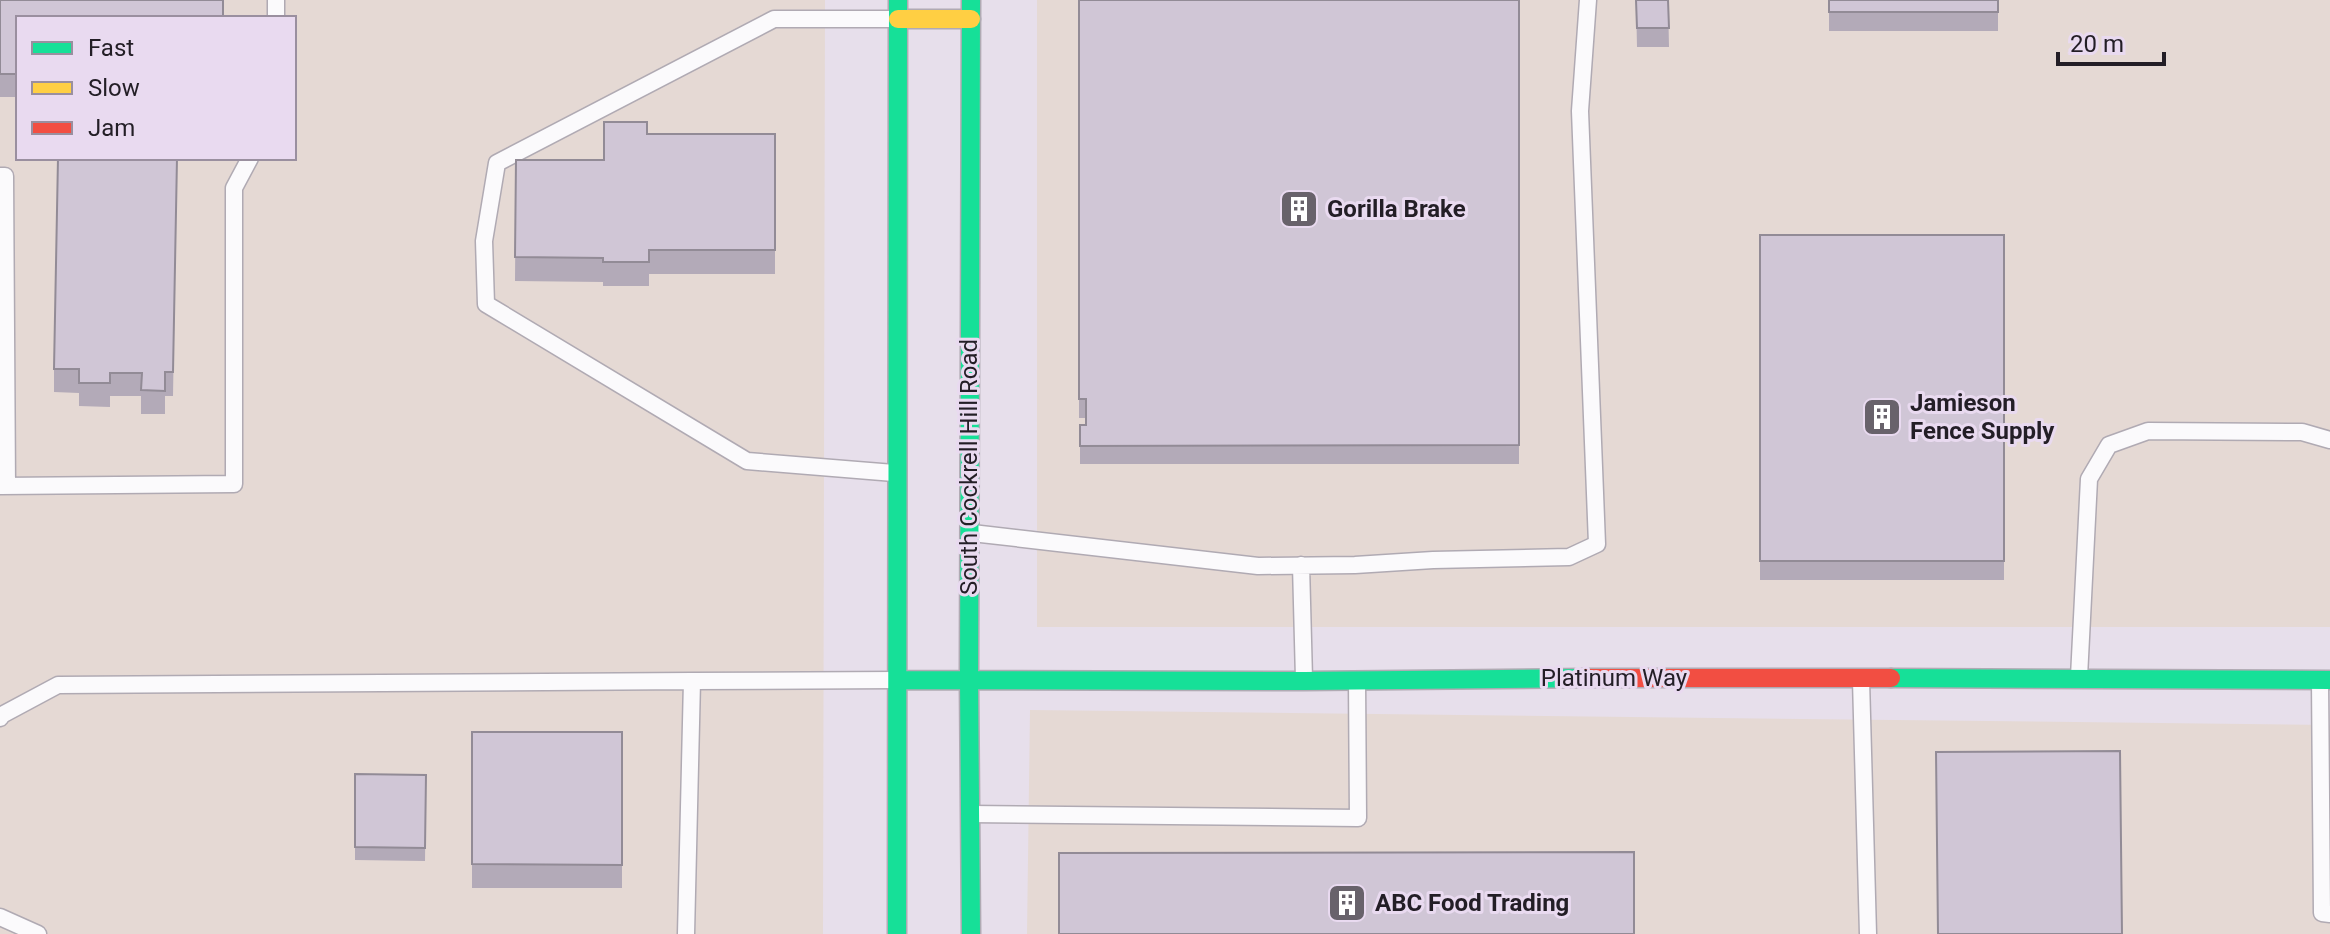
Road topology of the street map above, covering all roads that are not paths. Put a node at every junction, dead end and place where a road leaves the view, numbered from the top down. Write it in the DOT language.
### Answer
graph roads {
  1 [pos="898,0"];
  2 [pos="1588,0"];
  3 [pos="971,10"];
  4 [pos="898,19"];
  5 [pos="249,160"];
  6 [pos="0,176"];
  7 [pos="3,340"];
  8 [pos="2330,440"];
  9 [pos="898,473"];
  10 [pos="4,486"];
  11 [pos="969,533"];
  12 [pos="1301,565"];
  13 [pos="1861,678"];
  14 [pos="969,679"];
  15 [pos="2079,679"];
  16 [pos="898,680"];
  17 [pos="1357,680"];
  18 [pos="2325,680"];
  19 [pos="692,681"];
  20 [pos="1304,681"];
  21 [pos="0,718"];
  22 [pos="969,814"];
  23 [pos="2330,914"];
  24 [pos="0,917"];
  25 [pos="38,934"];
  26 [pos="686,934"];
  27 [pos="897,934"];
  28 [pos="971,934"];
  29 [pos="1868,934"];
  1 -- 4 [label="main road"];
  2 -- 12 [label="lane"];
  3 -- 4 [label="main road"];
  3 -- 11 [label="main road, South Cockrell Hill Road"];
  4 -- 9 [label="main road"];
  4 -- 9 [label="lane"];
  5 -- 10 [label="lane"];
  6 -- 7 [label="lane"];
  7 -- 10 [label="lane"];
  8 -- 15 [label="lane"];
  9 -- 16 [label="main road"];
  11 -- 12 [label="lane"];
  11 -- 14 [label="main road, South Cockrell Hill Road"];
  12 -- 20 [label="lane"];
  13 -- 15 [label="main road, Platinum Way"];
  13 -- 17 [label="main road, Platinum Way"];
  13 -- 29 [label="lane"];
  14 -- 16 [label="main road, Platinum Way"];
  14 -- 20 [label="main road, Platinum Way"];
  14 -- 22 [label="main road, South Cockrell Hill Road"];
  15 -- 18 [label="main road, Platinum Way"];
  16 -- 19 [label="lane"];
  16 -- 27 [label="main road"];
  17 -- 20 [label="main road, Platinum Way"];
  17 -- 22 [label="lane"];
  18 -- 23 [label="lane"];
  19 -- 21 [label="lane"];
  19 -- 26 [label="lane"];
  22 -- 28 [label="main road, South Cockrell Hill Road"];
  24 -- 25 [label="lane"];
}
